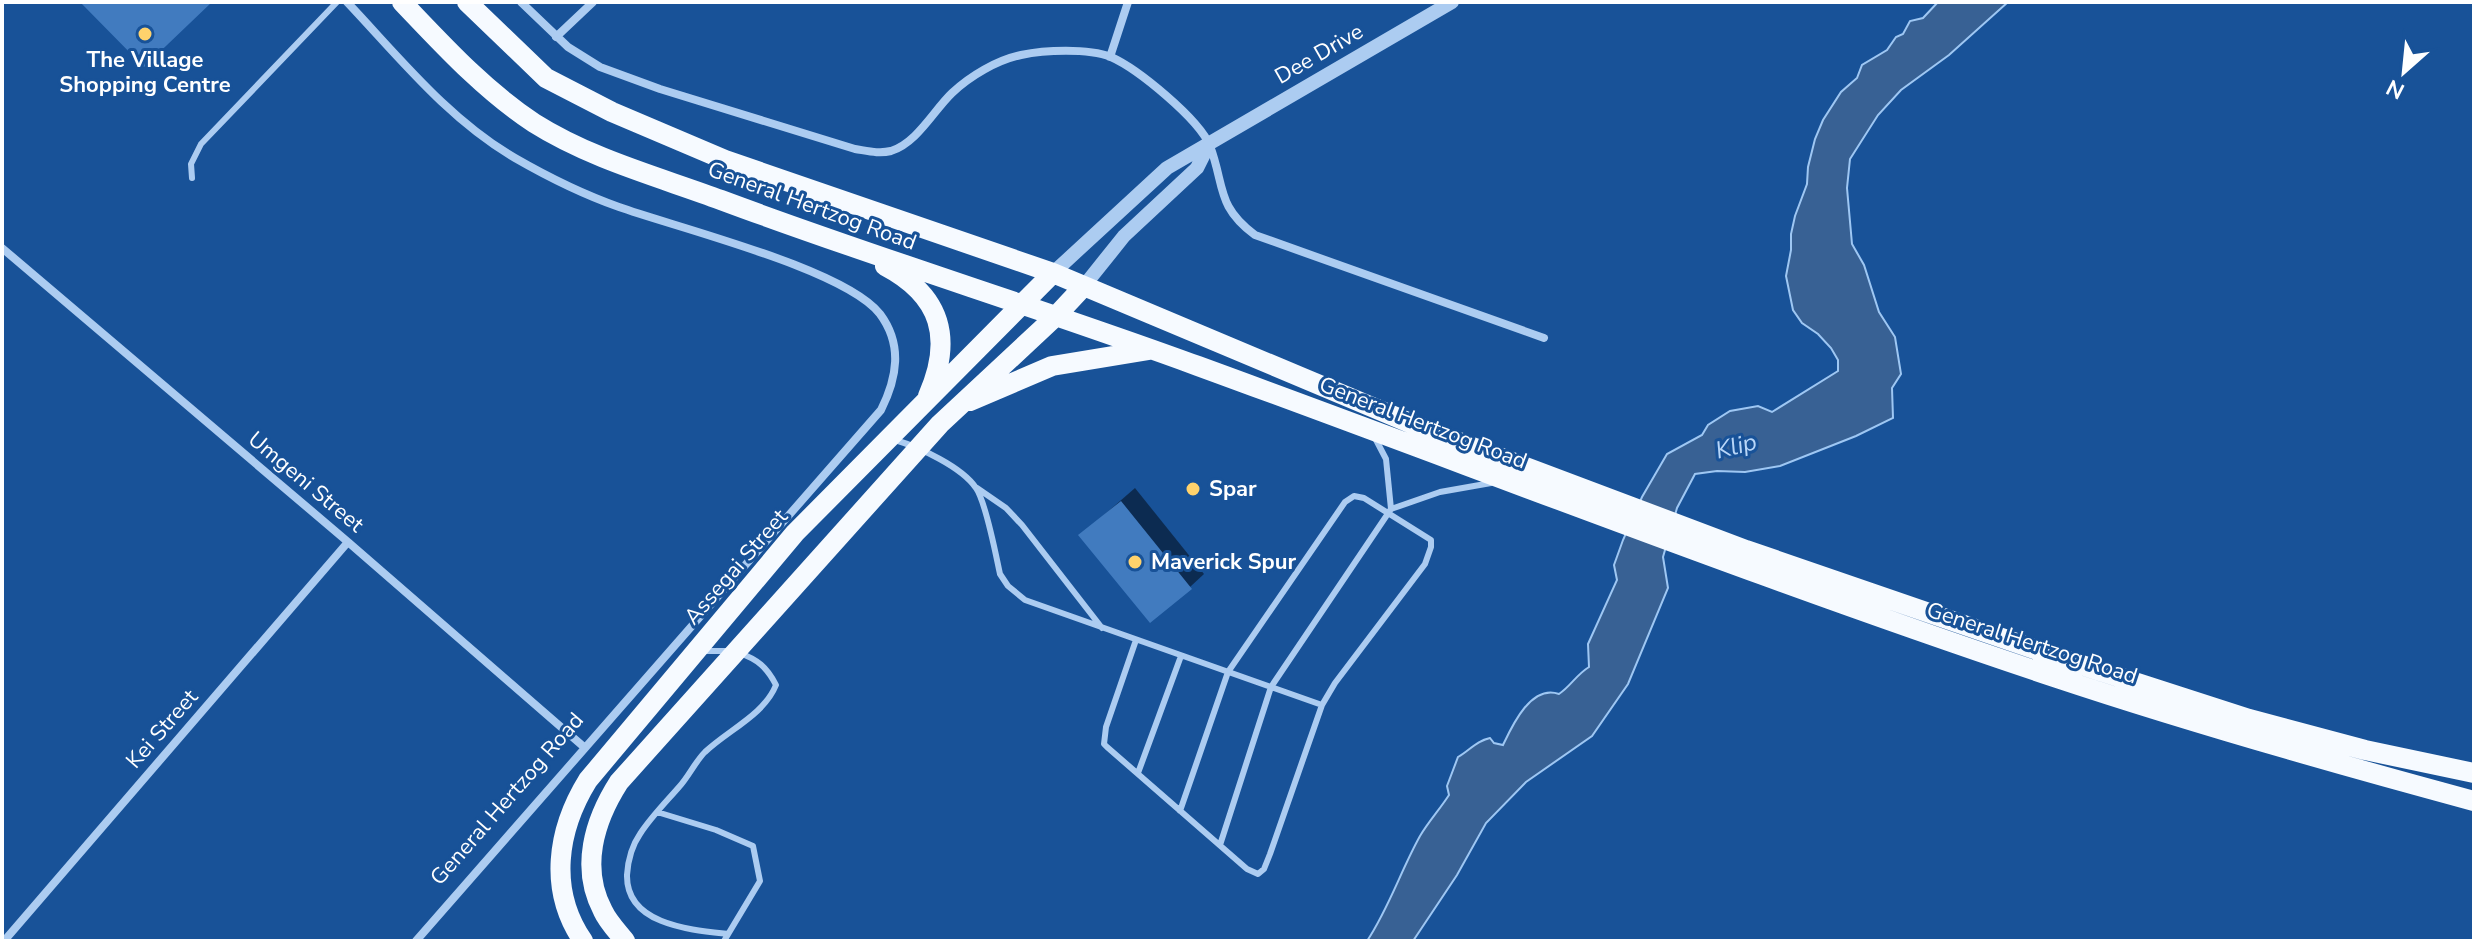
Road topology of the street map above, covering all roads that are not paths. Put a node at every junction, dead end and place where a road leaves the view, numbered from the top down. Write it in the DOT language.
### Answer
graph roads {
  1 [pos="337,2"];
  2 [pos="347,2"];
  3 [pos="402,2"];
  4 [pos="467,2"];
  5 [pos="521,2"];
  6 [pos="593,2"];
  7 [pos="1128,2"];
  8 [pos="1452,2"];
  9 [pos="556,37"];
  10 [pos="1110,57"];
  11 [pos="1209,143"];
  12 [pos="192,178"];
  13 [pos="849,247"];
  14 [pos="2,248"];
  15 [pos="1053,273"];
  16 [pos="1084,286"];
  17 [pos="1022,304"];
  18 [pos="1056,316"];
  19 [pos="1544,338"];
  20 [pos="1153,350"];
  21 [pos="925,403"];
  22 [pos="955,408"];
  23 [pos="1367,429"];
  24 [pos="890,439"];
  25 [pos="919,447"];
  26 [pos="1505,480"];
  27 [pos="977,488"];
  28 [pos="1580,498"];
  29 [pos="1390,511"];
  30 [pos="348,542"];
  31 [pos="1742,559"];
  32 [pos="1102,628"];
  33 [pos="1136,640"];
  34 [pos="696,651"];
  35 [pos="736,651"];
  36 [pos="1181,656"];
  37 [pos="1228,672"];
  38 [pos="1271,687"];
  39 [pos="1322,705"];
  40 [pos="584,747"];
  41 [pos="1138,773"];
  42 [pos="2474,773"];
  43 [pos="2474,801"];
  44 [pos="1180,811"];
  45 [pos="657,812"];
  46 [pos="1220,845"];
  47 [pos="568,914"];
  48 [pos="726,937"];
  49 [pos="4,941"];
  50 [pos="416,941"];
  51 [pos="571,941"];
  52 [pos="583,941"];
  53 [pos="625,941"];
  1 -- 12 [label="lane"];
  2 -- 40 [label="street, General Hertzog Road"];
  3 -- 13 [label="main road, General Hertzog Road"];
  4 -- 15 [label="main road, General Hertzog Road"];
  5 -- 9 [label="street"];
  6 -- 9 [label="street"];
  7 -- 10 [label="street"];
  8 -- 11 [label="street, Dee Drive"];
  9 -- 10 [label="street"];
  10 -- 11 [label="street"];
  11 -- 15 [label="street, Dee Drive"];
  11 -- 16 [label="street, Dee Drive"];
  11 -- 19 [label="street"];
  13 -- 17 [label="main road, General Hertzog Road"];
  13 -- 21 [label="main road"];
  14 -- 30 [label="street, Umgeni Street"];
  15 -- 16 [label="main road, General Hertzog Road"];
  15 -- 17 [label="main road, Assegai Street"];
  16 -- 18 [label="main road"];
  16 -- 28 [label="main road, General Hertzog Road"];
  17 -- 18 [label="main road, General Hertzog Road"];
  17 -- 21 [label="main road, Assegai Street"];
  18 -- 20 [label="main road, General Hertzog Road"];
  18 -- 22 [label="main road"];
  20 -- 22 [label="main road"];
  20 -- 23 [label="main road, General Hertzog Road"];
  21 -- 24 [label="main road, Assegai Street"];
  22 -- 25 [label="main road"];
  23 -- 26 [label="main road, General Hertzog Road"];
  23 -- 29 [label="lane"];
  24 -- 25 [label="lane"];
  24 -- 34 [label="main road, Assegai Street"];
  25 -- 27 [label="lane"];
  25 -- 35 [label="main road"];
  26 -- 28 [label="main road, General Hertzog Road"];
  26 -- 29 [label="lane"];
  27 -- 32 [label="lane"];
  27 -- 32 [label="lane"];
  28 -- 31 [label="main road, General Hertzog Road"];
  29 -- 37 [label="lane"];
  29 -- 38 [label="lane"];
  29 -- 39 [label="lane"];
  30 -- 40 [label="street, Umgeni Street"];
  30 -- 49 [label="street, Kei Street"];
  31 -- 42 [label="main road, General Hertzog Road"];
  31 -- 43 [label="main road, General Hertzog Road"];
  32 -- 33 [label="lane"];
  33 -- 36 [label="lane"];
  33 -- 41 [label="lane"];
  34 -- 35 [label="lane"];
  34 -- 47 [label="main road, Assegai Street"];
  35 -- 45 [label="lane"];
  35 -- 53 [label="main road"];
  36 -- 37 [label="lane"];
  36 -- 41 [label="lane"];
  37 -- 38 [label="lane"];
  37 -- 44 [label="lane"];
  38 -- 39 [label="lane"];
  38 -- 46 [label="lane"];
  39 -- 46 [label="lane"];
  40 -- 50 [label="street, General Hertzog Road"];
  41 -- 44 [label="lane"];
  44 -- 46 [label="lane"];
  45 -- 48 [label="lane"];
  45 -- 48 [label="lane"];
  47 -- 51 [label="main road"];
  47 -- 52 [label="main road, Assegai Street"];
}
